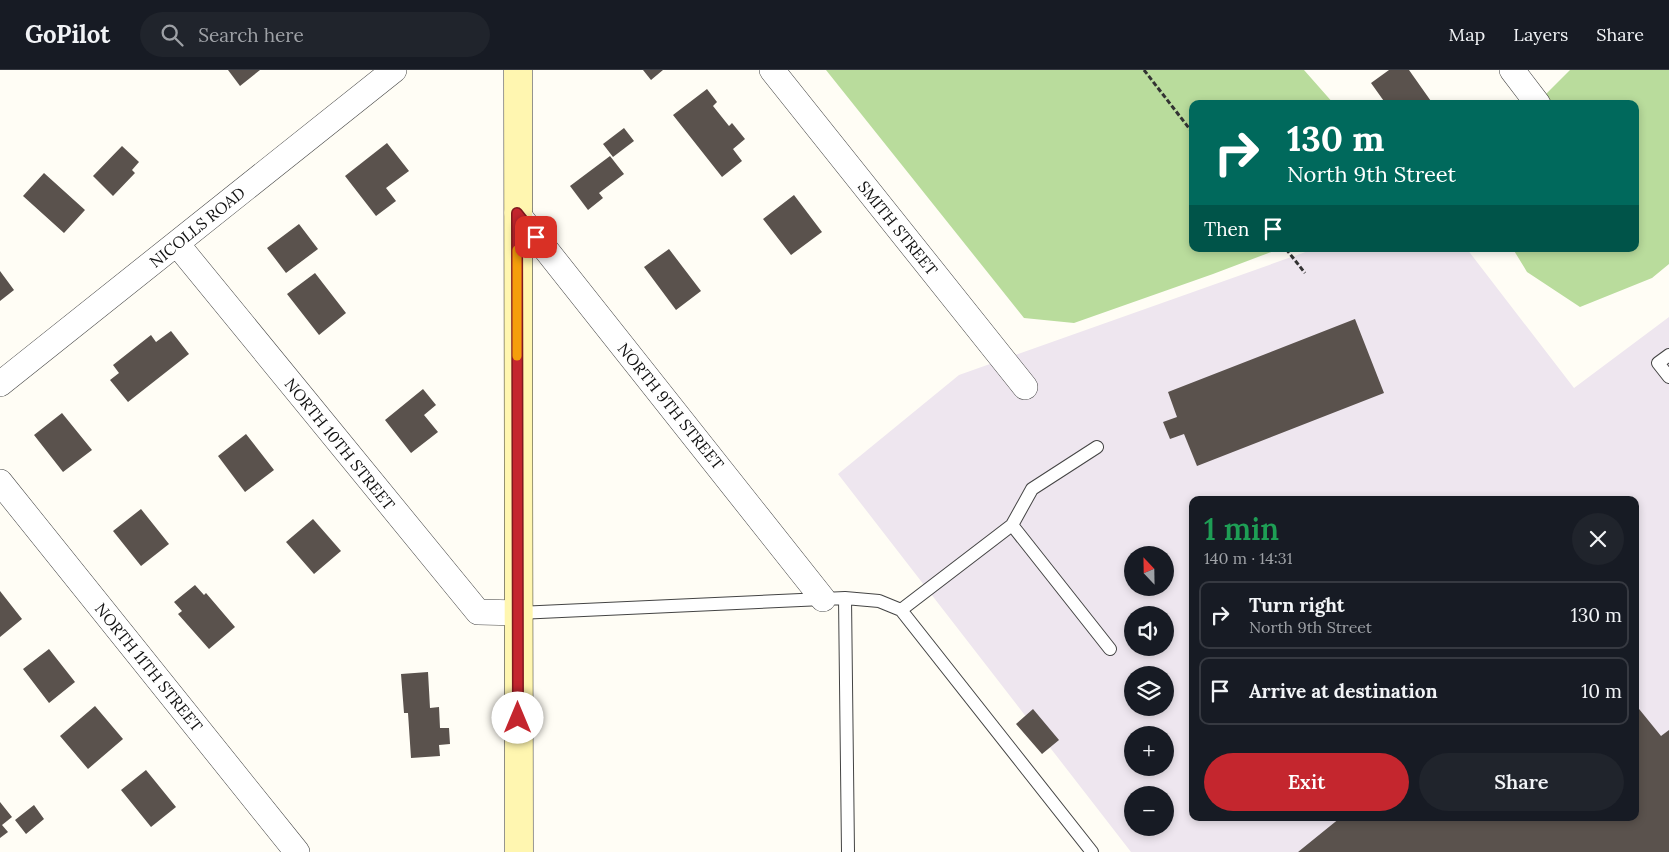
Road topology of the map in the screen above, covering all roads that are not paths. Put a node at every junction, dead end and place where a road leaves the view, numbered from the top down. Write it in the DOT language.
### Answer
graph roads {
  1 [pos="394,70"];
  2 [pos="518,70"];
  3 [pos="772,70"];
  4 [pos="1512,70"];
  5 [pos="1535,100"];
  6 [pos="517,213"];
  7 [pos="177,244"];
  8 [pos="1669,355"];
  9 [pos="1669,377"];
  10 [pos="0,384"];
  11 [pos="1025,387"];
  12 [pos="1098,447"];
  13 [pos="0,482"];
  14 [pos="1012,525"];
  15 [pos="834,599"];
  16 [pos="901,610"];
  17 [pos="518,613"];
  18 [pos="1110,649"];
  19 [pos="297,852"];
  20 [pos="519,852"];
  21 [pos="848,852"];
  22 [pos="1092,852"];
  1 -- 7 [label="street, NICOLLS ROAD"];
  2 -- 6 [label="main road"];
  3 -- 11 [label="street, SMITH STREET"];
  4 -- 5 [label="street"];
  6 -- 15 [label="street, NORTH 9TH STREET"];
  6 -- 17 [label="main road"];
  7 -- 10 [label="street, NICOLLS ROAD"];
  7 -- 17 [label="street, NORTH 10TH STREET"];
  8 -- 9 [label="lane"];
  12 -- 14 [label="lane"];
  13 -- 19 [label="street, NORTH 11TH STREET"];
  14 -- 16 [label="lane"];
  14 -- 18 [label="lane"];
  15 -- 16 [label="lane"];
  15 -- 17 [label="lane"];
  15 -- 21 [label="lane"];
  16 -- 22 [label="lane"];
  17 -- 20 [label="main road"];
}
